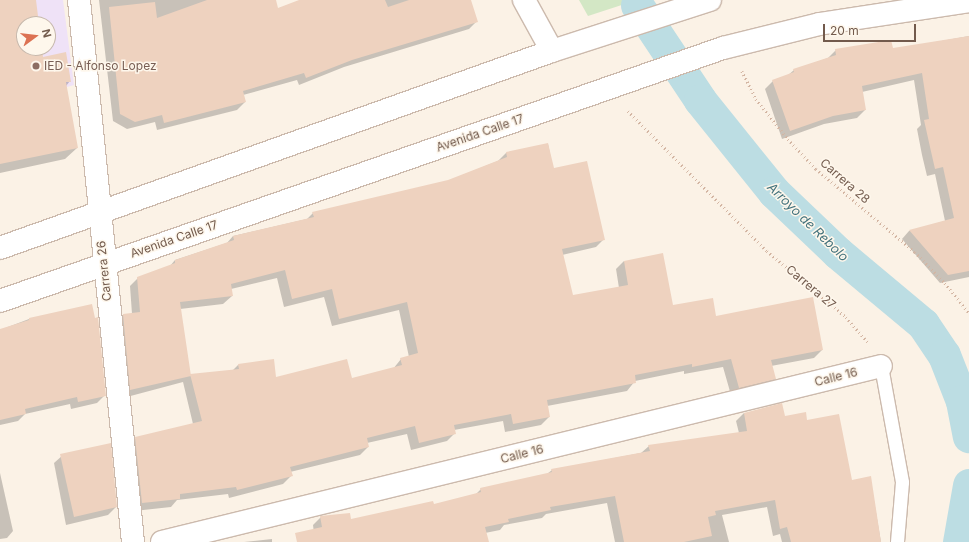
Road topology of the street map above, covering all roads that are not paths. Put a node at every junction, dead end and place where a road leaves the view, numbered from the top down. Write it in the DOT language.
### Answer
graph roads {
  1 [pos="78,0"];
  2 [pos="524,0"];
  3 [pos="969,1"];
  4 [pos="703,2"];
  5 [pos="552,52"];
  6 [pos="98,212"];
  7 [pos="0,248"];
  8 [pos="104,263"];
  9 [pos="0,301"];
  10 [pos="881,366"];
  11 [pos="133,542"];
  12 [pos="162,542"];
  13 [pos="897,542"];
  1 -- 6 [label="main road, Carrera 26"];
  2 -- 5 [label="main road"];
  3 -- 8 [label="main road, Avenida Calle 17"];
  4 -- 5 [label="main road"];
  5 -- 6 [label="main road"];
  6 -- 7 [label="main road"];
  6 -- 8 [label="main road, Carrera 26"];
  8 -- 9 [label="main road, Avenida Calle 17"];
  8 -- 11 [label="main road, Carrera 26"];
  10 -- 12 [label="main road, Calle 16"];
  10 -- 13 [label="lane"];
}
